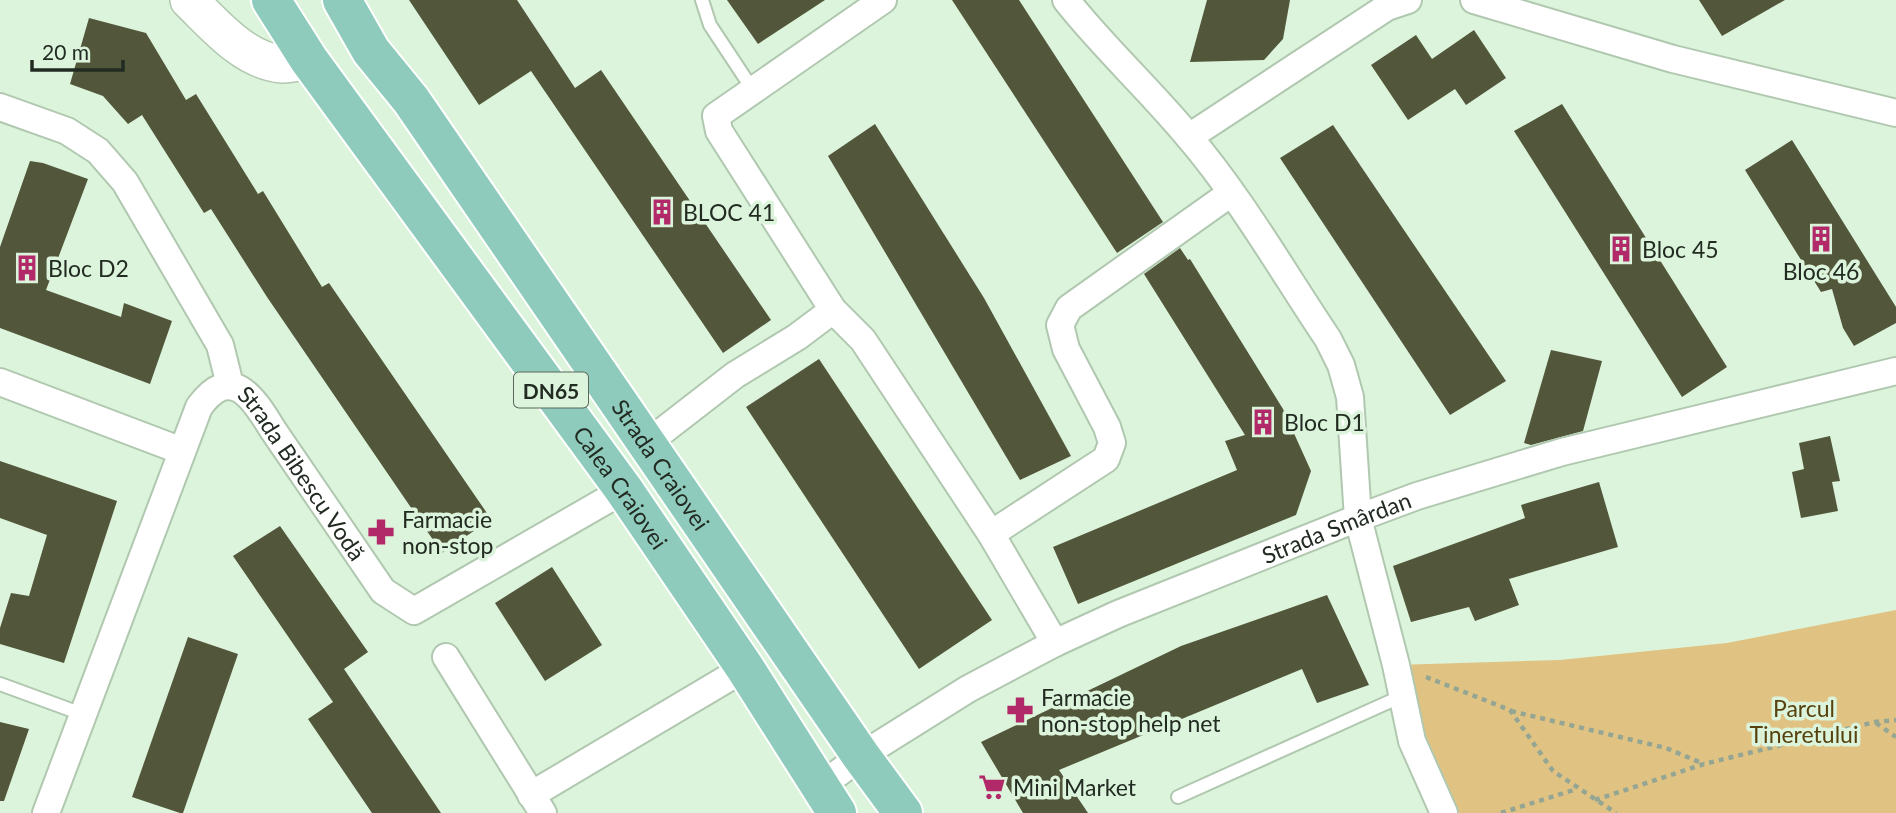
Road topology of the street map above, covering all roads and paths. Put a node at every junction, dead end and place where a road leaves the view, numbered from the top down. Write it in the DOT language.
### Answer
graph roads {
  1 [pos="189,0"];
  2 [pos="271,0"];
  3 [pos="342,0"];
  4 [pos="702,0"];
  5 [pos="883,0"];
  6 [pos="1066,0"];
  7 [pos="1408,0"];
  8 [pos="1474,0"];
  9 [pos="309,60"];
  10 [pos="753,90"];
  11 [pos="0,107"];
  12 [pos="1892,117"];
  13 [pos="1189,136"];
  14 [pos="1231,193"];
  15 [pos="833,310"];
  16 [pos="1896,371"];
  17 [pos="0,382"];
  18 [pos="230,385"];
  19 [pos="646,444"];
  20 [pos="183,451"];
  21 [pos="624,490"];
  22 [pos="1358,518"];
  23 [pos="991,534"];
  24 [pos="1055,643"];
  25 [pos="446,657"];
  26 [pos="1396,665"];
  27 [pos="745,668"];
  28 [pos="0,684"];
  29 [pos="1402,696"];
  30 [pos="1510,710"];
  31 [pos="82,715"];
  32 [pos="1896,720"];
  33 [pos="1875,722"];
  34 [pos="1896,737"];
  35 [pos="861,756"];
  36 [pos="1704,764"];
  37 [pos="1577,789"];
  38 [pos="1178,797"];
  39 [pos="829,800"];
  40 [pos="1595,800"];
  41 [pos="537,804"];
  42 [pos="46,813"];
  43 [pos="903,813"];
  44 [pos="1444,813"];
  45 [pos="1501,813"];
  46 [pos="1616,813"];
  1 -- 9 [label="street"];
  2 -- 9 [label="main road, Calea Craiovei / DN65"];
  3 -- 19 [label="main road, Strada Craiovei / DN65"];
  4 -- 10 [label="lane"];
  5 -- 10 [label="street"];
  6 -- 13 [label="street"];
  7 -- 13 [label="street"];
  8 -- 12 [label="street"];
  9 -- 21 [label="main road, Calea Craiovei / DN65"];
  10 -- 15 [label="street"];
  11 -- 18 [label="street"];
  13 -- 14 [label="street"];
  14 -- 22 [label="street"];
  14 -- 23 [label="street"];
  15 -- 19 [label="street"];
  15 -- 23 [label="street"];
  16 -- 22 [label="street, Strada Smârdan"];
  17 -- 20 [label="street"];
  18 -- 20 [label="street, Strada Bibescu Vodă"];
  18 -- 21 [label="street, Strada Bibescu Vodă"];
  19 -- 35 [label="main road, Strada Craiovei / DN65"];
  20 -- 31 [label="street, Strada Bibescu Vodă"];
  21 -- 27 [label="main road, Calea Craiovei / DN65"];
  22 -- 24 [label="street, Strada Smârdan"];
  22 -- 26 [label="street"];
  23 -- 24 [label="street"];
  24 -- 35 [label="street, Strada Smârdan"];
  25 -- 41 [label="street"];
  26 -- 29 [label="street"];
  26 -- 30 [label="path"];
  27 -- 39 [label="main road, Calea Craiovei / DN65"];
  27 -- 41 [label="street"];
  28 -- 31 [label="lane"];
  29 -- 38 [label="lane"];
  29 -- 44 [label="street"];
  30 -- 36 [label="path"];
  30 -- 37 [label="path"];
  31 -- 42 [label="street, Strada Bibescu Vodă"];
  32 -- 33 [label="path"];
  33 -- 34 [label="path"];
  33 -- 36 [label="path"];
  35 -- 39 [label="street, Strada Smârdan"];
  35 -- 43 [label="main road, DN65"];
  36 -- 40 [label="path"];
  37 -- 40 [label="path"];
  37 -- 45 [label="path"];
  40 -- 46 [label="path"];
}
